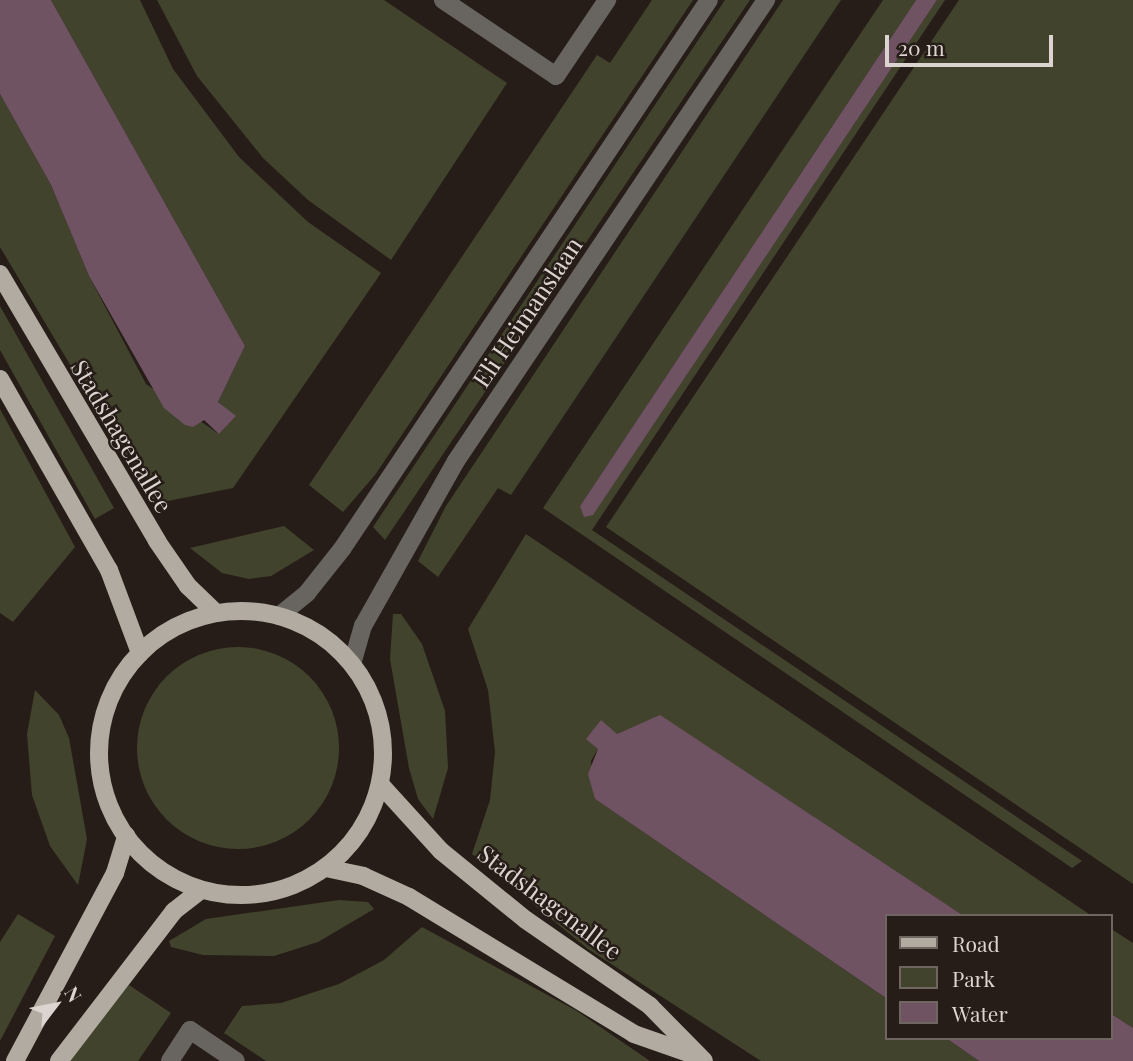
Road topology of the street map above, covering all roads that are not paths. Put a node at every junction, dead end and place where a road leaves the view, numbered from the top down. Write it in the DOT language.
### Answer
graph roads {
  1 [pos="443,0"];
  2 [pos="607,0"];
  3 [pos="709,0"];
  4 [pos="766,0"];
  5 [pos="0,274"];
  6 [pos="0,379"];
  7 [pos="216,613"];
  8 [pos="279,616"];
  9 [pos="140,653"];
  10 [pos="352,664"];
  11 [pos="380,784"];
  12 [pos="126,836"];
  13 [pos="326,868"];
  14 [pos="201,890"];
  15 [pos="700,1058"];
  16 [pos="15,1061"];
  17 [pos="59,1061"];
  18 [pos="170,1061"];
  19 [pos="236,1061"];
  1 -- 2 [label="street"];
  3 -- 8 [label="street, Eli Heimanslaan"];
  4 -- 10 [label="street, Eli Heimanslaan"];
  5 -- 7 [label="main road, Stadshagenallee"];
  6 -- 9 [label="main road"];
  7 -- 8 [label="main road"];
  7 -- 9 [label="main road"];
  8 -- 10 [label="main road"];
  9 -- 12 [label="main road"];
  10 -- 11 [label="main road"];
  11 -- 13 [label="main road"];
  11 -- 15 [label="main road, Stadshagenallee"];
  12 -- 14 [label="main road"];
  12 -- 16 [label="main road"];
  13 -- 14 [label="main road"];
  13 -- 15 [label="main road, Stadshagenallee"];
  14 -- 17 [label="main road"];
  18 -- 19 [label="street"];
}
